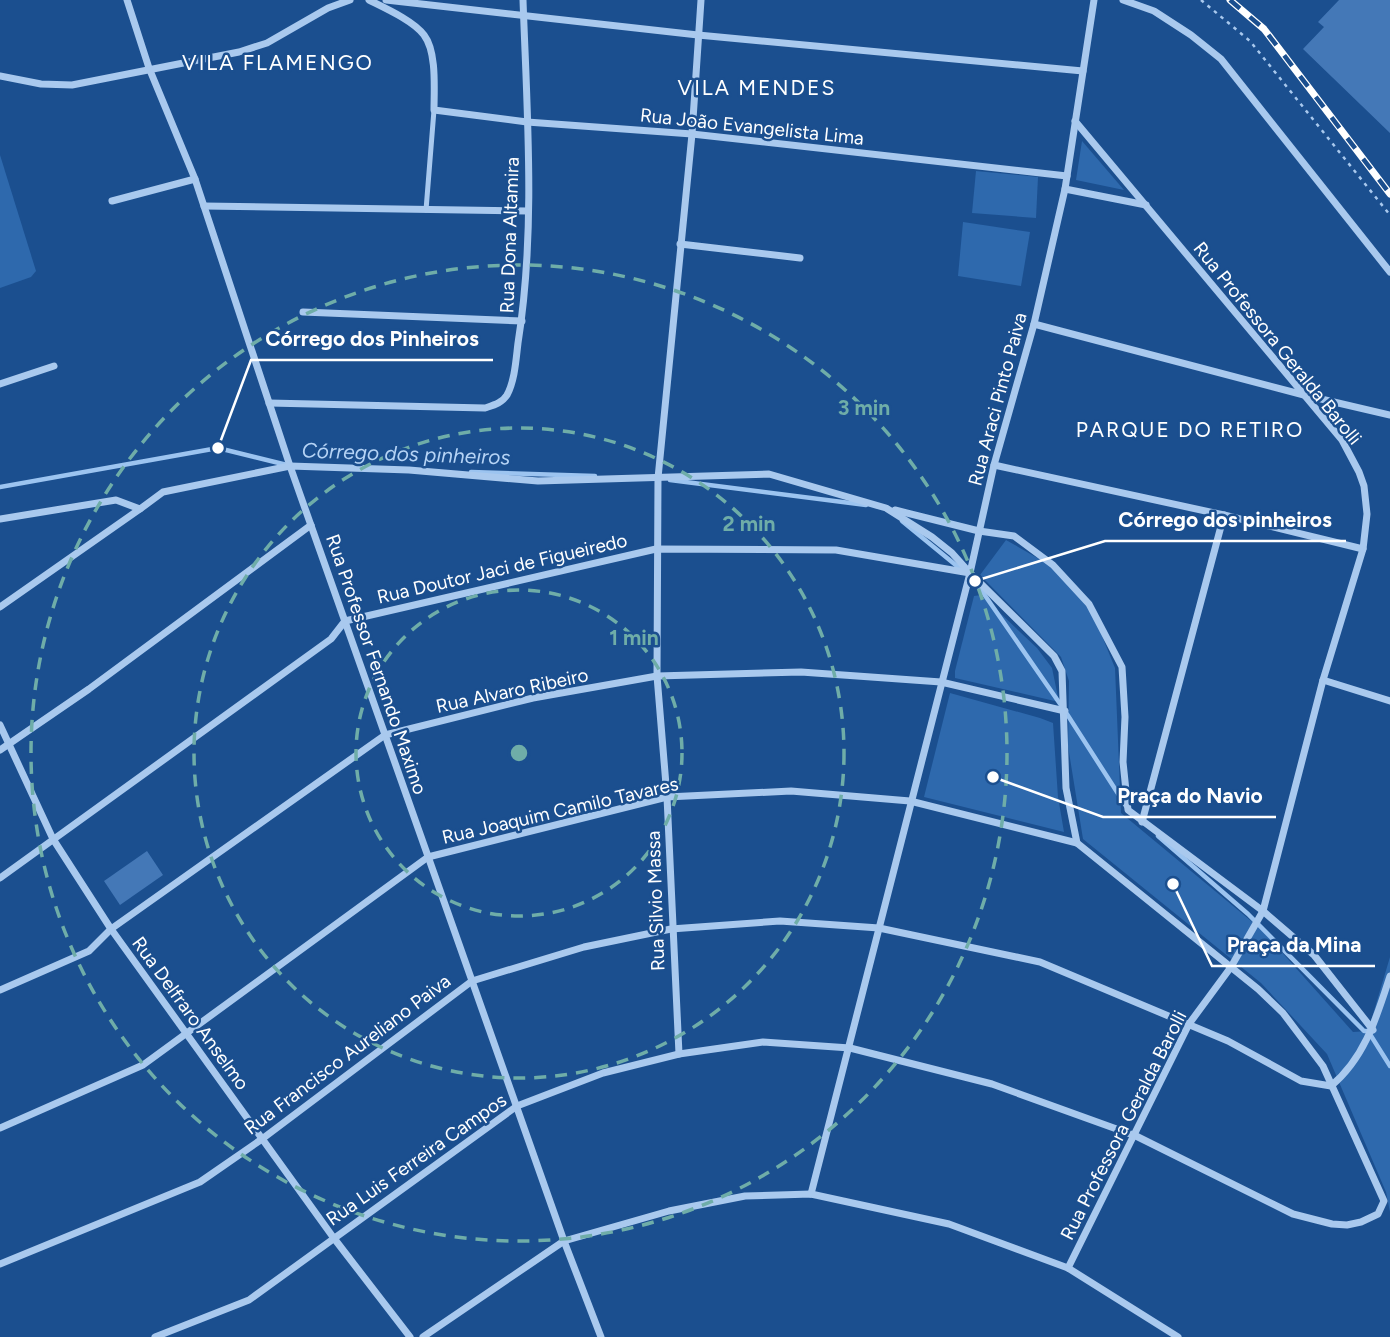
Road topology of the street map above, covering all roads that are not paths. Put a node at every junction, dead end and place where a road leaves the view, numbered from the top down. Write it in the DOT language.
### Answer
graph roads {
  1 [pos="127,0"];
  2 [pos="350,0"];
  3 [pos="369,0"];
  4 [pos="386,0"];
  5 [pos="523,0"];
  6 [pos="701,0"];
  7 [pos="1094,0"];
  8 [pos="1123,0"];
  9 [pos="524,16"];
  10 [pos="698,35"];
  11 [pos="149,68"];
  12 [pos="1083,71"];
  13 [pos="0,76"];
  14 [pos="434,110"];
  15 [pos="1076,121"];
  16 [pos="527,122"];
  17 [pos="692,134"];
  18 [pos="1067,176"];
  19 [pos="195,179"];
  20 [pos="1065,188"];
  21 [pos="112,201"];
  22 [pos="1146,205"];
  23 [pos="204,206"];
  24 [pos="426,210"];
  25 [pos="528,211"];
  26 [pos="680,244"];
  27 [pos="800,258"];
  28 [pos="1390,272"];
  29 [pos="303,312"];
  30 [pos="522,321"];
  31 [pos="1034,324"];
  32 [pos="54,366"];
  33 [pos="0,384"];
  34 [pos="1304,395"];
  35 [pos="270,403"];
  36 [pos="1390,415"];
  37 [pos="994,465"];
  38 [pos="290,466"];
  39 [pos="658,478"];
  40 [pos="886,508"];
  41 [pos="140,509"];
  42 [pos="1224,514"];
  43 [pos="0,519"];
  44 [pos="311,525"];
  45 [pos="979,531"];
  46 [pos="656,549"];
  47 [pos="1363,549"];
  48 [pos="970,573"];
  49 [pos="0,607"];
  50 [pos="345,621"];
  51 [pos="657,676"];
  52 [pos="1322,680"];
  53 [pos="941,682"];
  54 [pos="1390,701"];
  55 [pos="1065,711"];
  56 [pos="0,724"];
  57 [pos="385,735"];
  58 [pos="10,744"];
  59 [pos="0,750"];
  60 [pos="667,797"];
  61 [pos="911,801"];
  62 [pos="1142,822"];
  63 [pos="53,839"];
  64 [pos="1077,843"];
  65 [pos="428,857"];
  66 [pos="0,878"];
  67 [pos="1263,911"];
  68 [pos="879,928"];
  69 [pos="111,929"];
  70 [pos="671,929"];
  71 [pos="1231,967"];
  72 [pos="1390,976"];
  73 [pos="472,981"];
  74 [pos="0,990"];
  75 [pos="1189,1024"];
  76 [pos="1373,1030"];
  77 [pos="187,1033"];
  78 [pos="850,1048"];
  79 [pos="679,1054"];
  80 [pos="1331,1086"];
  81 [pos="517,1105"];
  82 [pos="0,1128"];
  83 [pos="1136,1136"];
  84 [pos="262,1139"];
  85 [pos="811,1194"];
  86 [pos="333,1237"];
  87 [pos="564,1241"];
  88 [pos="0,1264"];
  89 [pos="1068,1269"];
  90 [pos="155,1337"];
  91 [pos="410,1337"];
  92 [pos="423,1337"];
  93 [pos="601,1337"];
  94 [pos="1178,1337"];
  1 -- 11 [label="street, Rua Professor Fernando Maximo"];
  2 -- 11 [label="street"];
  3 -- 14 [label="street"];
  4 -- 9 [label="street"];
  5 -- 9 [label="street, Rua Dona Altamira"];
  6 -- 10 [label="street, Rua Silvio Massa"];
  7 -- 12 [label="street, Rua Araci Pinto Paiva"];
  8 -- 28 [label="street"];
  9 -- 10 [label="street"];
  9 -- 16 [label="street, Rua Dona Altamira"];
  10 -- 12 [label="street"];
  10 -- 17 [label="street, Rua Silvio Massa"];
  11 -- 13 [label="street"];
  11 -- 19 [label="street, Rua Professor Fernando Maximo"];
  12 -- 15 [label="street, Rua Araci Pinto Paiva"];
  14 -- 16 [label="street, Rua João Evangelista Lima"];
  14 -- 24 [label="lane"];
  15 -- 18 [label="street, Rua Araci Pinto Paiva"];
  15 -- 22 [label="street, Rua Professora Geralda Barolli"];
  16 -- 17 [label="street, Rua João Evangelista Lima"];
  16 -- 25 [label="street, Rua Dona Altamira"];
  17 -- 18 [label="street, Rua João Evangelista Lima"];
  17 -- 26 [label="street, Rua Silvio Massa"];
  18 -- 20 [label="street, Rua Araci Pinto Paiva"];
  19 -- 21 [label="street"];
  19 -- 23 [label="street, Rua Professor Fernando Maximo"];
  20 -- 22 [label="street"];
  20 -- 31 [label="street, Rua Araci Pinto Paiva"];
  22 -- 34 [label="street, Rua Professora Geralda Barolli"];
  23 -- 24 [label="street"];
  23 -- 35 [label="street, Rua Professor Fernando Maximo"];
  24 -- 25 [label="street"];
  25 -- 30 [label="street, Rua Dona Altamira"];
  26 -- 27 [label="street"];
  26 -- 39 [label="street, Rua Silvio Massa"];
  29 -- 30 [label="street"];
  30 -- 35 [label="street, Rua Dona Altamira"];
  31 -- 34 [label="street"];
  31 -- 37 [label="street, Rua Araci Pinto Paiva"];
  32 -- 33 [label="street"];
  34 -- 36 [label="street"];
  34 -- 47 [label="street, Rua Professora Geralda Barolli"];
  35 -- 38 [label="street, Rua Professor Fernando Maximo"];
  37 -- 42 [label="street"];
  37 -- 45 [label="street, Rua Araci Pinto Paiva"];
  38 -- 39 [label="street"];
  38 -- 41 [label="street"];
  38 -- 44 [label="street, Rua Professor Fernando Maximo"];
  39 -- 40 [label="street"];
  39 -- 46 [label="street, Rua Silvio Massa"];
  40 -- 45 [label="street"];
  40 -- 48 [label="street"];
  41 -- 43 [label="street"];
  41 -- 49 [label="street"];
  42 -- 47 [label="street"];
  42 -- 62 [label="street"];
  44 -- 50 [label="street, Rua Professor Fernando Maximo"];
  44 -- 58 [label="street"];
  45 -- 48 [label="street, Rua Araci Pinto Paiva"];
  45 -- 62 [label="street"];
  46 -- 48 [label="street, Rua Doutor Jaci de Figueiredo"];
  46 -- 50 [label="street, Rua Doutor Jaci de Figueiredo"];
  46 -- 51 [label="street, Rua Silvio Massa"];
  47 -- 52 [label="street, Rua Professora Geralda Barolli"];
  48 -- 53 [label="street, Rua Araci Pinto Paiva"];
  48 -- 55 [label="street"];
  50 -- 57 [label="street, Rua Professor Fernando Maximo"];
  50 -- 63 [label="street"];
  51 -- 53 [label="street, Rua Alvaro Ribeiro"];
  51 -- 57 [label="street, Rua Alvaro Ribeiro"];
  51 -- 60 [label="street, Rua Silvio Massa"];
  52 -- 54 [label="street"];
  52 -- 67 [label="street, Rua Professora Geralda Barolli"];
  53 -- 55 [label="street, Rua Alvaro Ribeiro"];
  53 -- 61 [label="street, Rua Araci Pinto Paiva"];
  55 -- 64 [label="street"];
  56 -- 58 [label="street, Rua Delfraro Anselmo"];
  57 -- 65 [label="street, Rua Professor Fernando Maximo"];
  57 -- 69 [label="street, Rua Alvaro Ribeiro"];
  58 -- 59 [label="street"];
  58 -- 63 [label="street, Rua Delfraro Anselmo"];
  60 -- 61 [label="street, Rua Joaquim Camilo Tavares"];
  60 -- 65 [label="street, Rua Joaquim Camilo Tavares"];
  60 -- 70 [label="street, Rua Silvio Massa"];
  61 -- 64 [label="street, Rua Joaquim Camilo Tavares"];
  61 -- 68 [label="street, Rua Araci Pinto Paiva"];
  62 -- 67 [label="street"];
  63 -- 66 [label="street"];
  63 -- 69 [label="street, Rua Delfraro Anselmo"];
  64 -- 71 [label="street"];
  65 -- 73 [label="street, Rua Professor Fernando Maximo"];
  65 -- 77 [label="street, Rua Joaquim Camilo Tavares"];
  67 -- 71 [label="street, Rua Professora Geralda Barolli"];
  67 -- 76 [label="street"];
  68 -- 70 [label="street, Rua Francisco Aureliano Paiva"];
  68 -- 75 [label="street, Rua Francisco Aureliano Paiva"];
  68 -- 78 [label="street, Rua Araci Pinto Paiva"];
  69 -- 74 [label="street, Rua Alvaro Ribeiro"];
  69 -- 77 [label="street, Rua Delfraro Anselmo"];
  70 -- 73 [label="street, Rua Francisco Aureliano Paiva"];
  70 -- 79 [label="street, Rua Silvio Massa"];
  71 -- 75 [label="street, Rua Professora Geralda Barolli"];
  71 -- 80 [label="street"];
  72 -- 76 [label="street"];
  73 -- 81 [label="street, Rua Professor Fernando Maximo"];
  73 -- 84 [label="street, Rua Francisco Aureliano Paiva"];
  75 -- 80 [label="street, Rua Francisco Aureliano Paiva"];
  75 -- 83 [label="street, Rua Professora Geralda Barolli"];
  76 -- 80 [label="street"];
  77 -- 82 [label="street, Rua Joaquim Camilo Tavares"];
  77 -- 84 [label="street, Rua Delfraro Anselmo"];
  78 -- 79 [label="street, Rua Luis Ferreira Campos"];
  78 -- 83 [label="street, Rua Luis Ferreira Campos"];
  78 -- 85 [label="street, Rua Araci Pinto Paiva"];
  79 -- 81 [label="street, Rua Luis Ferreira Campos"];
  80 -- 83 [label="street, Rua Luis Ferreira Campos"];
  81 -- 86 [label="street, Rua Luis Ferreira Campos"];
  81 -- 87 [label="street, Rua Professor Fernando Maximo"];
  83 -- 89 [label="street, Rua Professora Geralda Barolli"];
  84 -- 86 [label="street, Rua Delfraro Anselmo"];
  84 -- 88 [label="street, Rua Francisco Aureliano Paiva"];
  85 -- 87 [label="street"];
  85 -- 89 [label="street"];
  86 -- 90 [label="street, Rua Luis Ferreira Campos"];
  86 -- 91 [label="street, Rua Delfraro Anselmo"];
  87 -- 92 [label="street"];
  87 -- 93 [label="street, Rua Professor Fernando Maximo"];
  89 -- 94 [label="street"];
}
